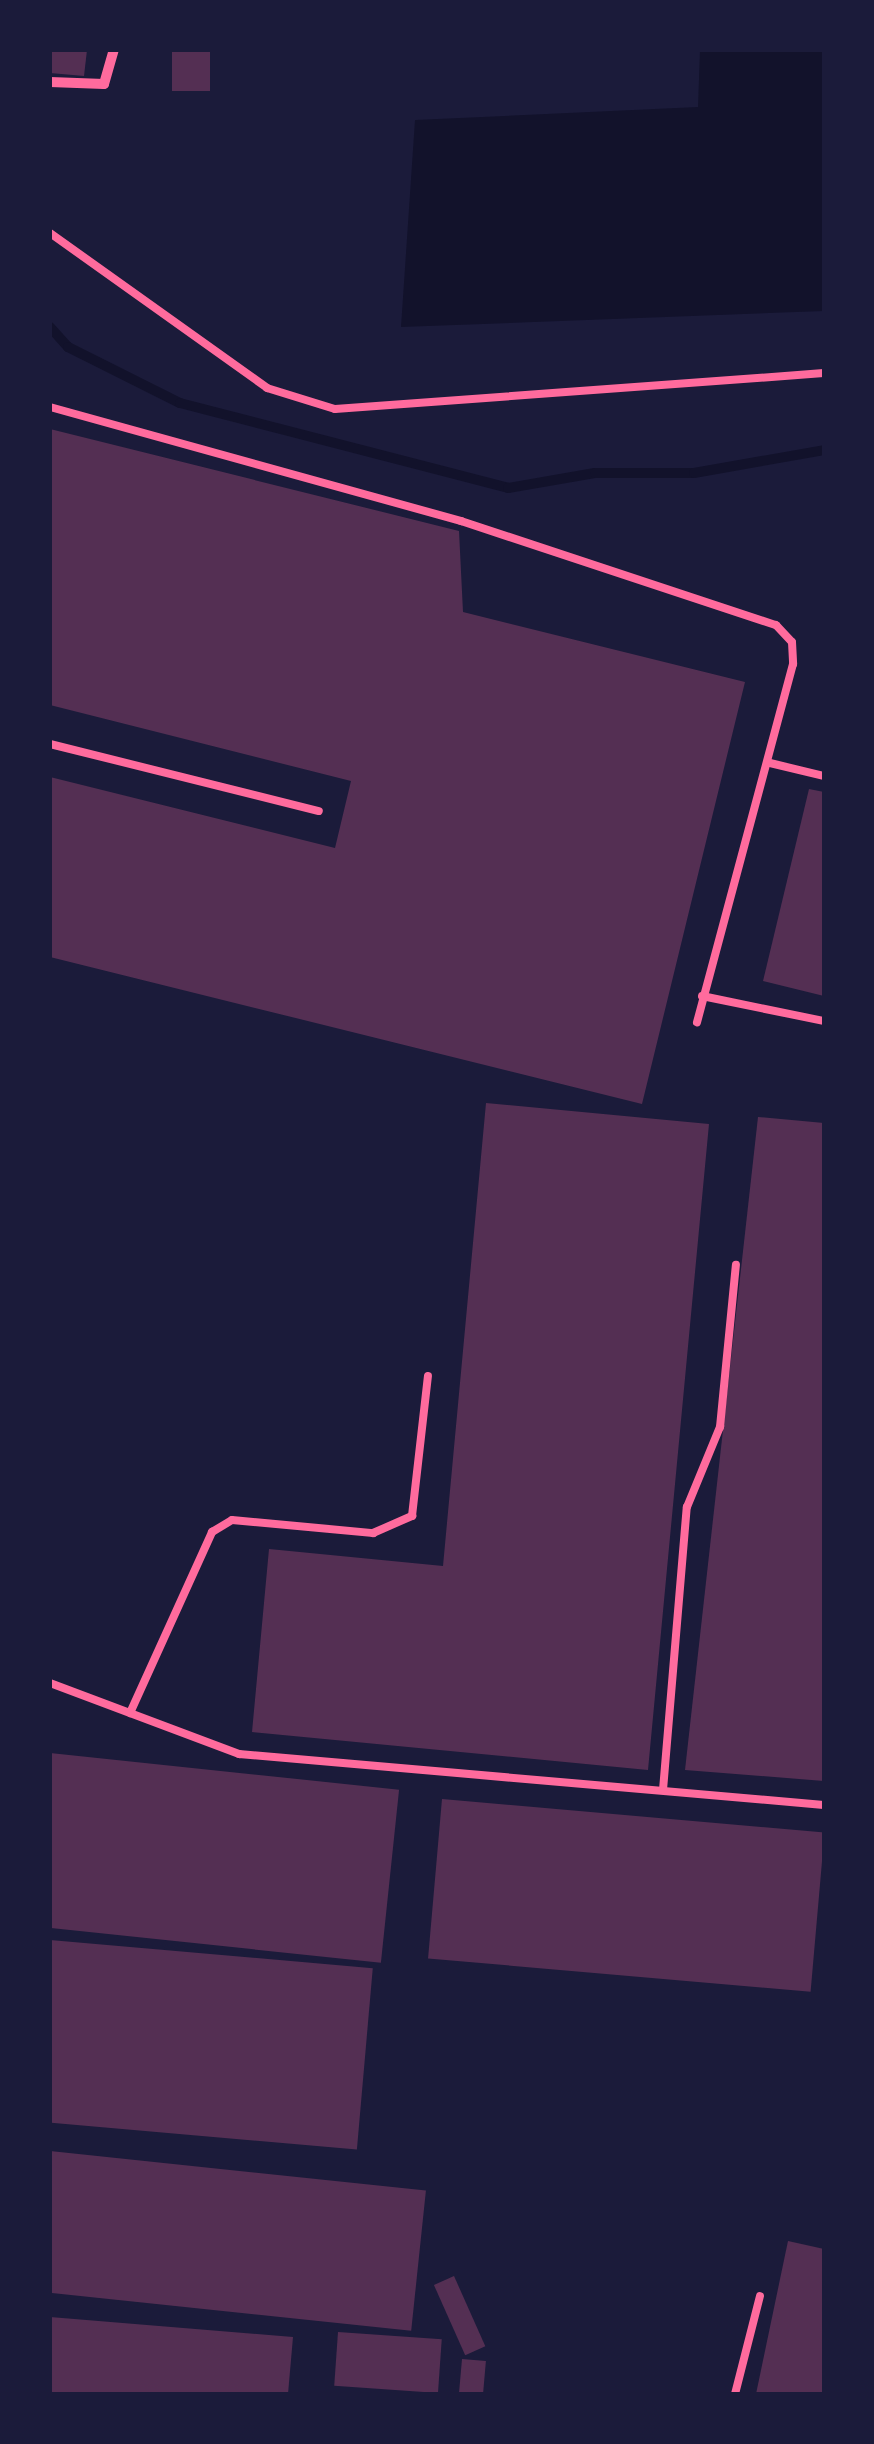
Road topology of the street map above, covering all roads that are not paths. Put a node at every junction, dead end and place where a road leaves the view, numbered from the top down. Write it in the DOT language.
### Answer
graph roads {
  1 [pos="114,50"];
  2 [pos="50,82"];
  3 [pos="50,233"];
  4 [pos="824,373"];
  5 [pos="50,408"];
  6 [pos="50,744"];
  7 [pos="770,763"];
  8 [pos="824,776"];
  9 [pos="319,811"];
  10 [pos="702,996"];
  11 [pos="824,1021"];
  12 [pos="697,1022"];
  13 [pos="736,1266"];
  14 [pos="428,1376"];
  15 [pos="50,1683"];
  16 [pos="130,1713"];
  17 [pos="662,1790"];
  18 [pos="824,1805"];
  19 [pos="760,2296"];
  20 [pos="735,2394"];
  1 -- 2 [label="street"];
  3 -- 4 [label="lane"];
  5 -- 7 [label="lane"];
  6 -- 9 [label="lane"];
  7 -- 8 [label="lane"];
  7 -- 10 [label="lane"];
  10 -- 11 [label="lane"];
  10 -- 12 [label="lane"];
  13 -- 17 [label="lane"];
  14 -- 16 [label="lane"];
  15 -- 16 [label="lane"];
  16 -- 17 [label="lane"];
  17 -- 18 [label="lane"];
  19 -- 20 [label="lane"];
}
